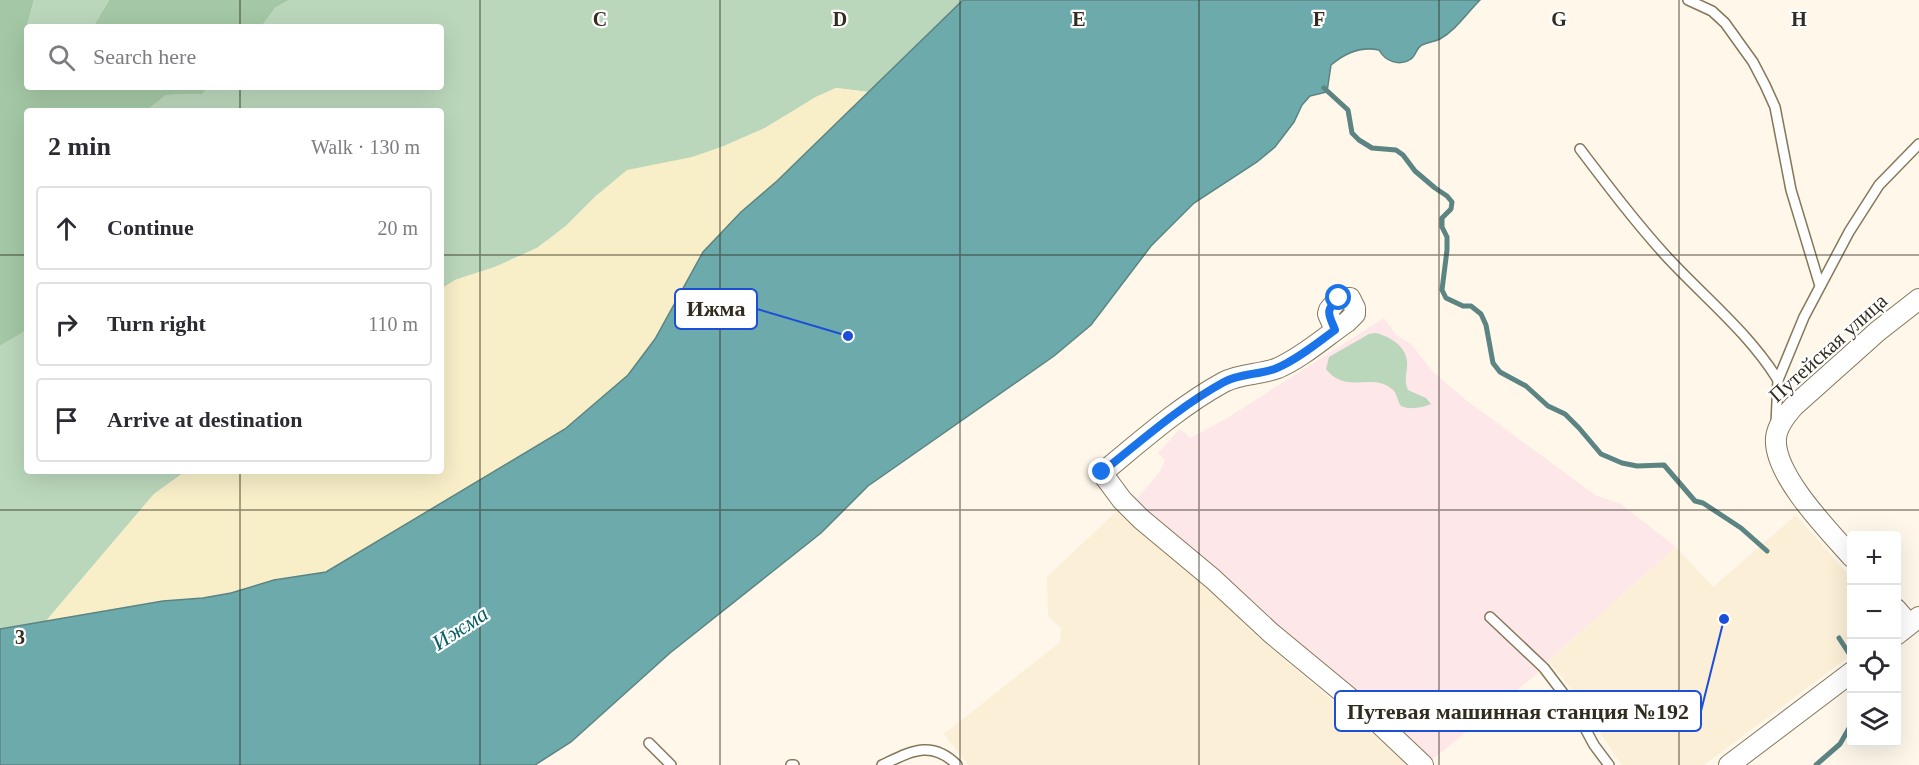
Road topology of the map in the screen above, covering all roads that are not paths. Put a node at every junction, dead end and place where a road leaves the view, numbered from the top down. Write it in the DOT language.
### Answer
graph roads {
  1 [pos="1688,0"];
  2 [pos="1919,144"];
  3 [pos="1580,149"];
  4 [pos="1820,286"];
  5 [pos="1919,299"];
  6 [pos="1335,330"];
  7 [pos="1778,380"];
  8 [pos="1776,436"];
  9 [pos="1847,552"];
  10 [pos="1490,617"];
  11 [pos="1847,675"];
  12 [pos="649,743"];
  13 [pos="671,765"];
  14 [pos="882,765"];
  15 [pos="957,765"];
  16 [pos="1423,765"];
  17 [pos="1609,765"];
  18 [pos="1729,765"];
  1 -- 4 [label="lane"];
  2 -- 4 [label="lane"];
  3 -- 7 [label="lane"];
  4 -- 7 [label="lane"];
  5 -- 8 [label="street, Путейская улица"];
  6 -- 16 [label="street"];
  7 -- 8 [label="lane"];
  8 -- 9 [label="street, Путейская улица"];
  10 -- 17 [label="lane"];
  11 -- 18 [label="street"];
  12 -- 13 [label="lane"];
  14 -- 15 [label="lane"];
}
